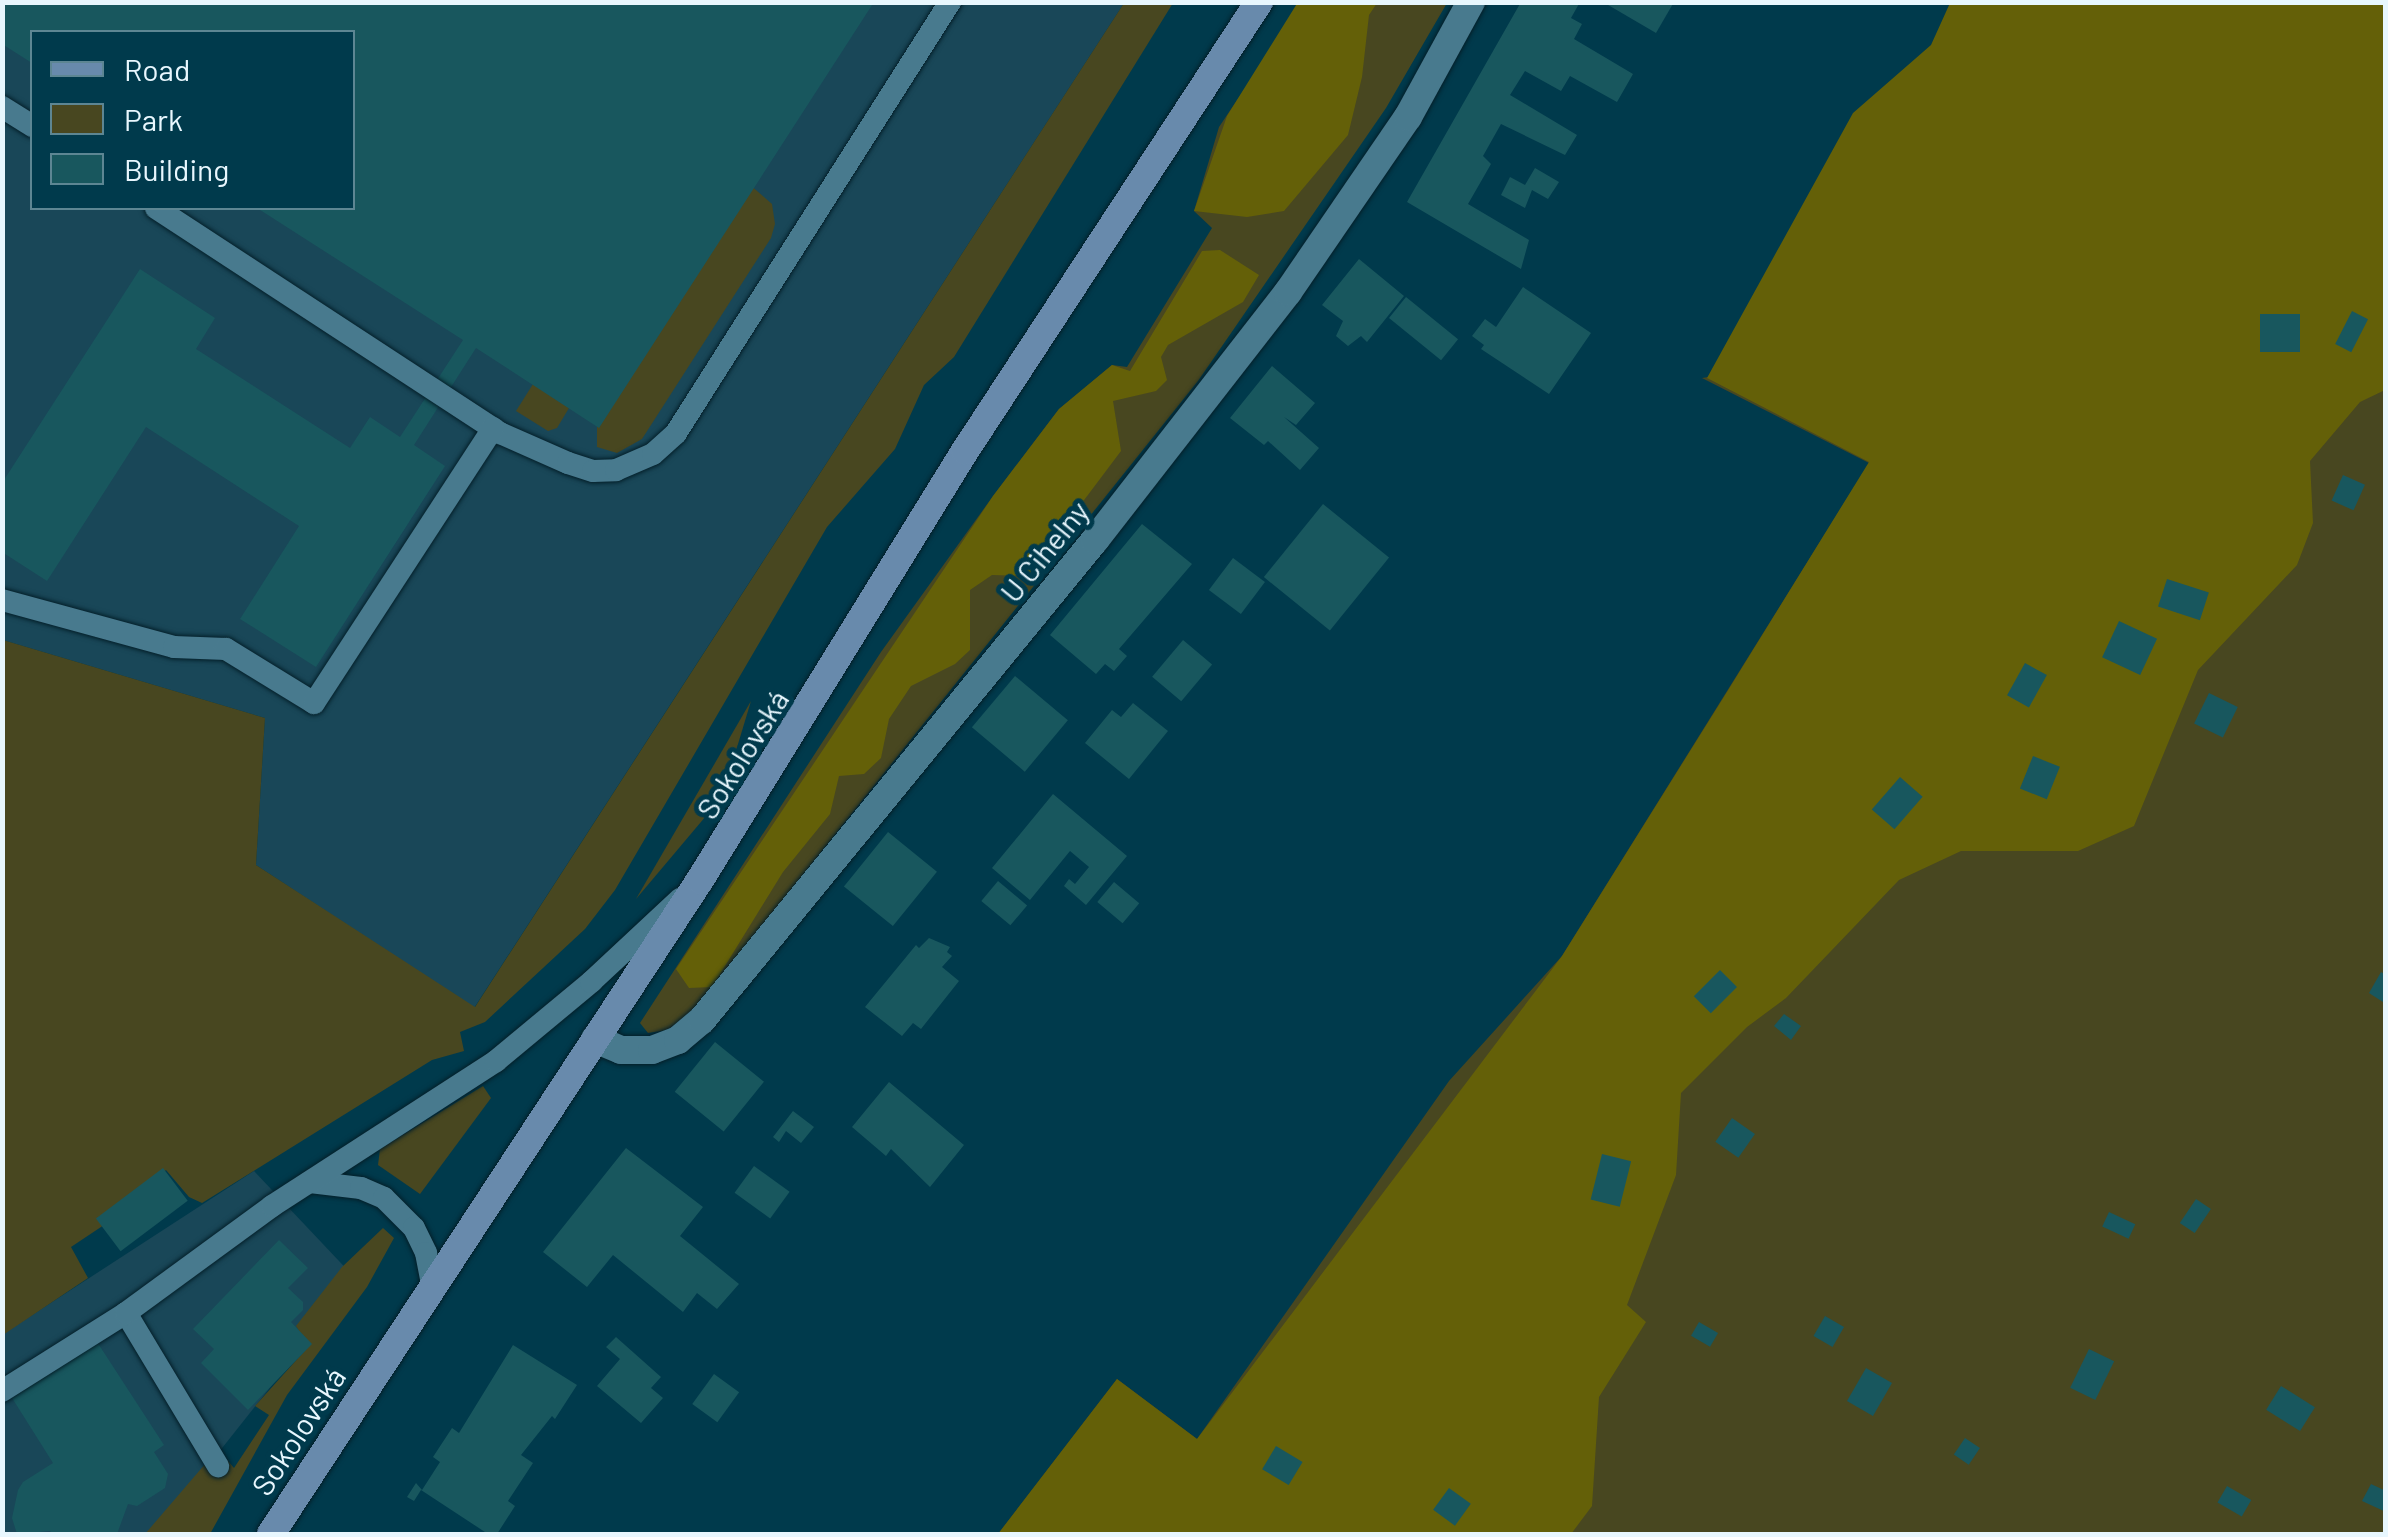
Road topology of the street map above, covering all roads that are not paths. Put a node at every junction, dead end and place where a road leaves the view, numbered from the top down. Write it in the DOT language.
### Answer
graph roads {
  1 [pos="950,2"];
  2 [pos="1259,2"];
  3 [pos="1471,2"];
  4 [pos="2,107"];
  5 [pos="30,125"];
  6 [pos="159,210"];
  7 [pos="493,428"];
  8 [pos="2,600"];
  9 [pos="700,880"];
  10 [pos="595,1039"];
  11 [pos="310,1182"];
  12 [pos="432,1284"];
  13 [pos="126,1313"];
  14 [pos="2,1391"];
  15 [pos="218,1466"];
  16 [pos="271,1534"];
  1 -- 7 [label="lane"];
  2 -- 9 [label="main road, Sokolovská"];
  3 -- 10 [label="street, U Cihelny"];
  4 -- 5 [label="lane"];
  6 -- 7 [label="lane"];
  7 -- 8 [label="lane"];
  9 -- 10 [label="main road, Sokolovská"];
  9 -- 11 [label="lane"];
  10 -- 12 [label="main road, Sokolovská"];
  11 -- 12 [label="lane"];
  11 -- 13 [label="lane"];
  12 -- 16 [label="main road, Sokolovská"];
  13 -- 14 [label="lane"];
  13 -- 15 [label="lane"];
}
